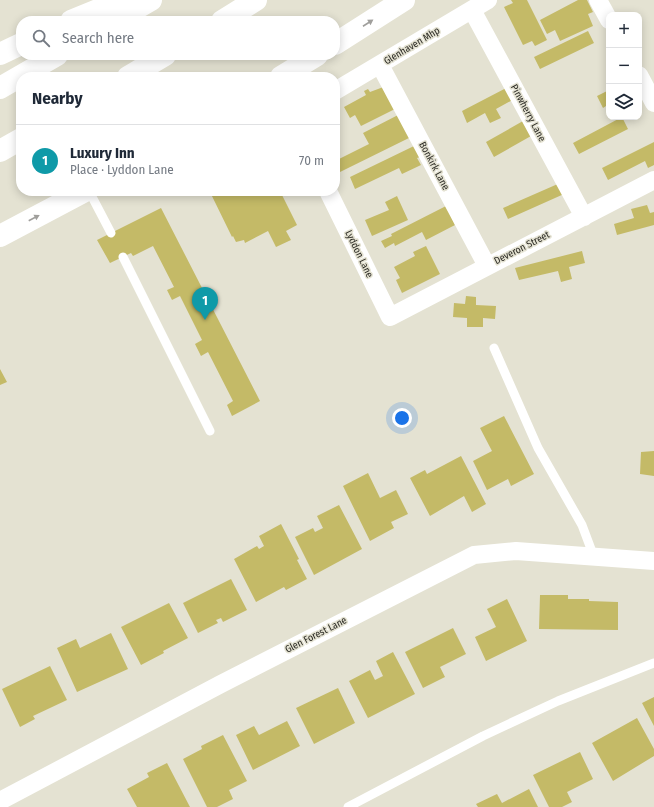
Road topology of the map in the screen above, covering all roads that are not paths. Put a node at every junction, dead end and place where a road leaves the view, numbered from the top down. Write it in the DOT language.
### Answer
graph roads {
  1 [pos="122,0"];
  2 [pos="151,0"];
  3 [pos="256,0"];
  4 [pos="404,0"];
  5 [pos="488,0"];
  6 [pos="598,0"];
  7 [pos="472,10"];
  8 [pos="606,15"];
  9 [pos="83,16"];
  10 [pos="124,16"];
  11 [pos="230,16"];
  12 [pos="340,41"];
  13 [pos="16,46"];
  14 [pos="0,54"];
  15 [pos="48,60"];
  16 [pos="157,60"];
  17 [pos="309,60"];
  18 [pos="380,65"];
  19 [pos="28,72"];
  20 [pos="136,72"];
  21 [pos="289,72"];
  22 [pos="16,79"];
  23 [pos="642,81"];
  24 [pos="0,88"];
  25 [pos="340,88"];
  26 [pos="654,103"];
  27 [pos="16,142"];
  28 [pos="0,152"];
  29 [pos="654,180"];
  30 [pos="76,196"];
  31 [pos="92,196"];
  32 [pos="330,196"];
  33 [pos="584,217"];
  34 [pos="112,233"];
  35 [pos="0,236"];
  36 [pos="123,256"];
  37 [pos="487,266"];
  38 [pos="390,317"];
  39 [pos="494,348"];
  40 [pos="210,431"];
  41 [pos="594,557"];
  42 [pos="654,561"];
  43 [pos="654,663"];
  44 [pos="0,801"];
  45 [pos="348,807"];
  1 -- 9 [label="main road"];
  2 -- 10 [label="main road"];
  3 -- 11 [label="main road"];
  12 -- 4 [label="main road, one-way"];
  5 -- 7 [label="street, Glenhaven Mhp"];
  6 -- 8 [label="street"];
  7 -- 18 [label="street, Glenhaven Mhp"];
  7 -- 33 [label="street, Pinwherry Lane"];
  13 -- 14 [label="main road"];
  15 -- 19 [label="main road"];
  16 -- 20 [label="main road"];
  17 -- 21 [label="main road"];
  18 -- 25 [label="street, Glenhaven Mhp"];
  18 -- 37 [label="street, Bonkirk Lane"];
  22 -- 24 [label="main road"];
  23 -- 26 [label="street"];
  27 -- 28 [label="main road"];
  29 -- 33 [label="street, Deveron Street"];
  35 -- 30 [label="main road, one-way"];
  31 -- 34 [label="lane"];
  32 -- 38 [label="street, Lyddon Lane"];
  33 -- 37 [label="street, Deveron Street"];
  36 -- 40 [label="lane"];
  37 -- 38 [label="street, Deveron Street"];
  39 -- 41 [label="lane"];
  41 -- 42 [label="street, Glen Forest Lane"];
  41 -- 44 [label="street, Glen Forest Lane"];
  43 -- 45 [label="lane"];
}
